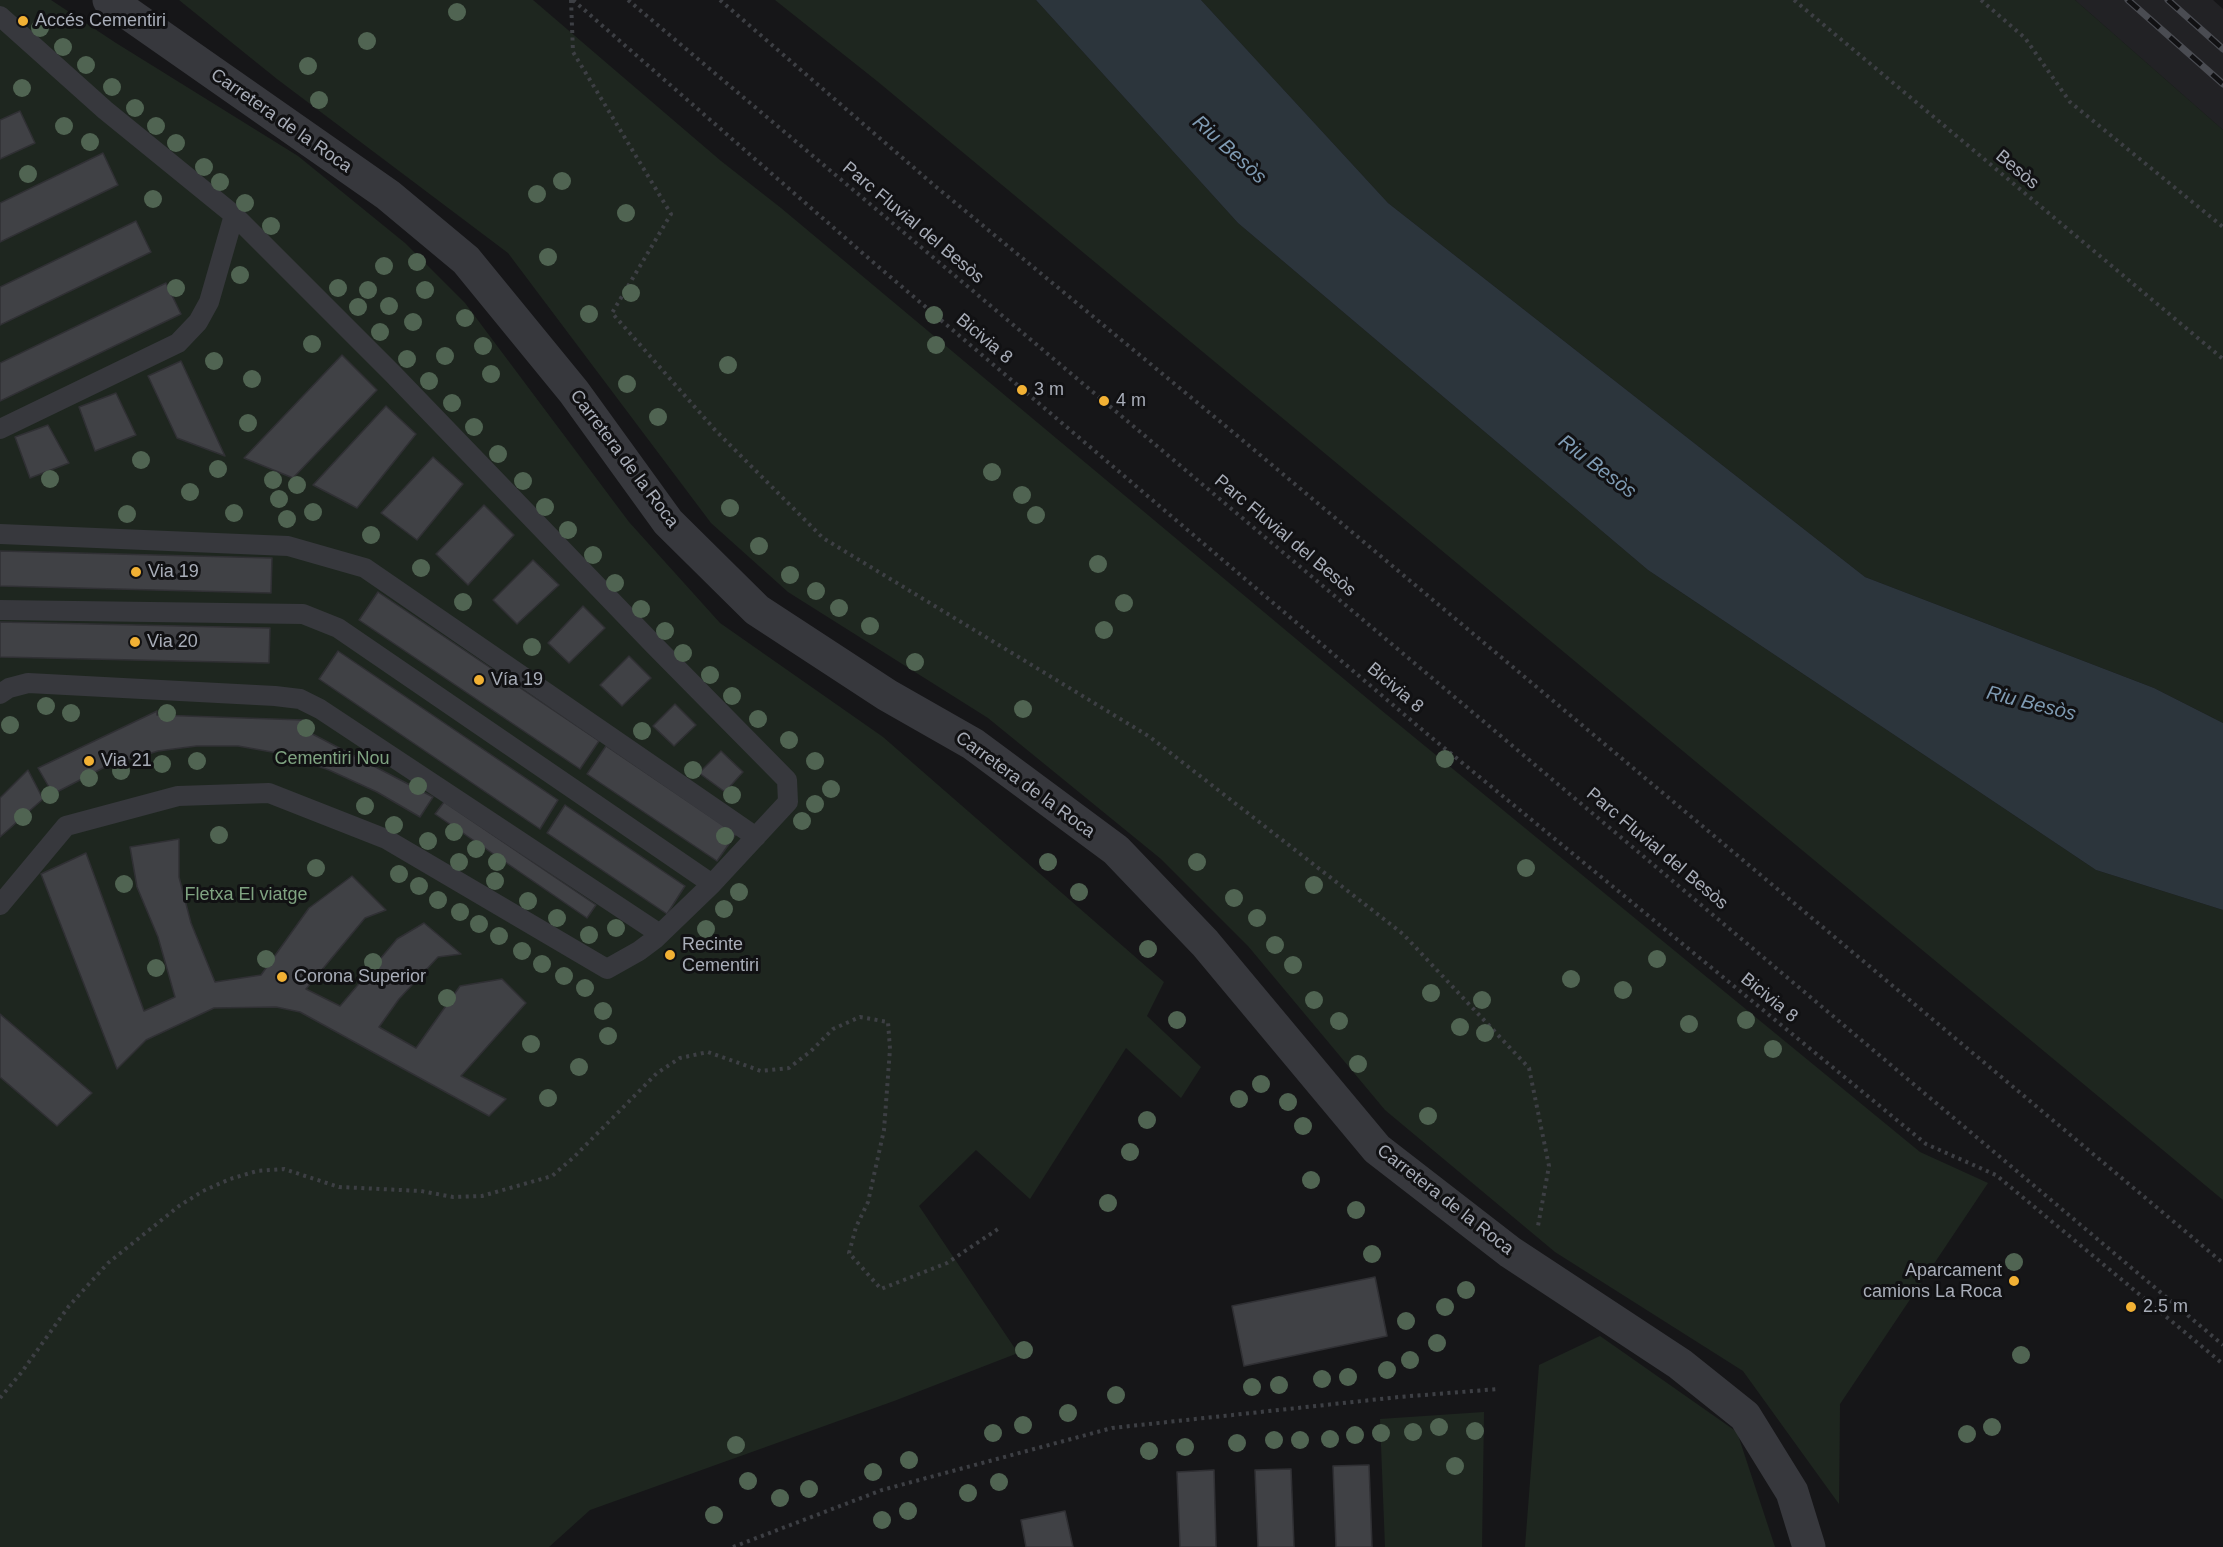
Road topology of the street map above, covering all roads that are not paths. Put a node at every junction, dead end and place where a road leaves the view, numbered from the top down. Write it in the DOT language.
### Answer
graph roads {
  1 [pos="109,0"];
  2 [pos="0,16"];
  3 [pos="234,214"];
  4 [pos="0,429"];
  5 [pos="0,534"];
  6 [pos="0,610"];
  7 [pos="0,694"];
  8 [pos="756,837"];
  9 [pos="712,884"];
  10 [pos="0,905"];
  11 [pos="660,934"];
  12 [pos="1809,1547"];
  1 -- 12 [label="street, Carretera de la Roca"];
  2 -- 3 [label="lane"];
  3 -- 4 [label="lane"];
  3 -- 8 [label="lane"];
  5 -- 8 [label="lane"];
  6 -- 9 [label="lane"];
  7 -- 11 [label="lane"];
  8 -- 9 [label="lane"];
  9 -- 11 [label="lane"];
  10 -- 11 [label="lane"];
}
